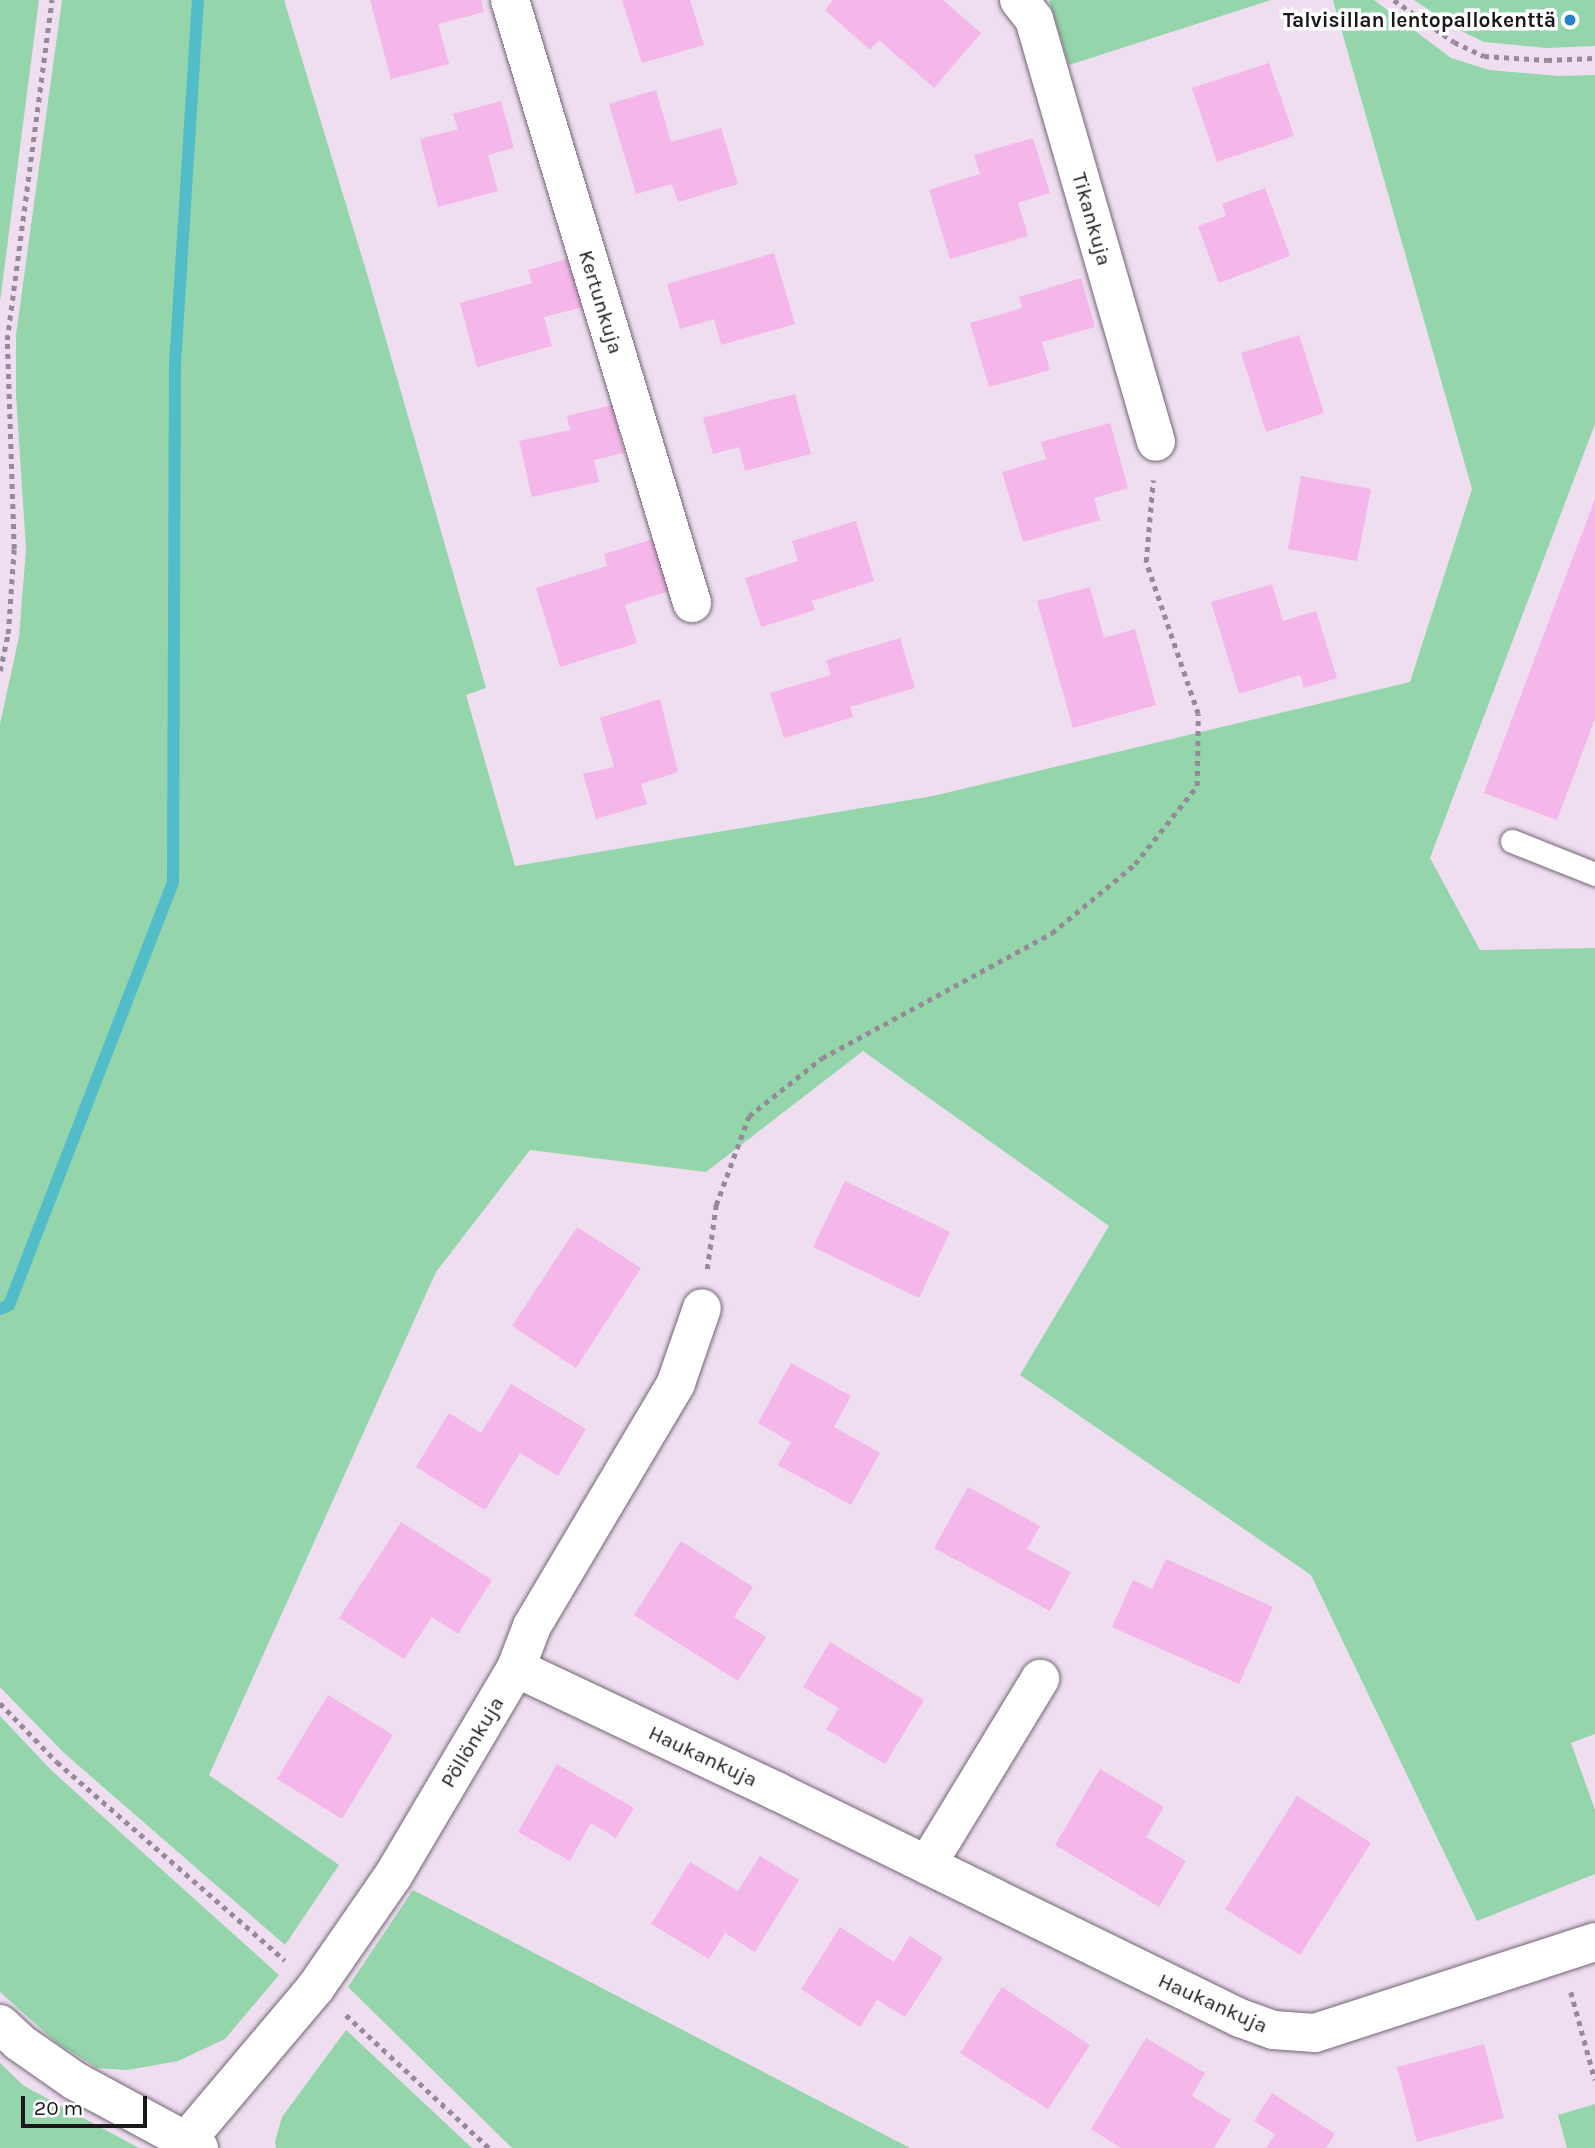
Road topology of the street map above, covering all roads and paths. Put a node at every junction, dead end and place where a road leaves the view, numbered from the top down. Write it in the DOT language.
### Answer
graph roads {
  1 [pos="52,0"];
  2 [pos="510,0"];
  3 [pos="1019,0"];
  4 [pos="1394,0"];
  5 [pos="1595,58"];
  6 [pos="1156,442"];
  7 [pos="692,603"];
  8 [pos="0,671"];
  9 [pos="1511,841"];
  10 [pos="1595,874"];
  11 [pos="702,1308"];
  12 [pos="516,1668"];
  13 [pos="1040,1679"];
  14 [pos="0,1703"];
  15 [pos="927,1865"];
  16 [pos="1578,1948"];
  17 [pos="316,1987"];
  18 [pos="0,2024"];
  19 [pos="1595,2080"];
  20 [pos="192,2144"];
  21 [pos="489,2148"];
  1 -- 8 [label="path"];
  2 -- 7 [label="street, Kertunkuja"];
  3 -- 6 [label="street, Tikankuja"];
  4 -- 5 [label="path"];
  6 -- 11 [label="path"];
  9 -- 10 [label="lane"];
  11 -- 12 [label="street, Pöllönkuja"];
  12 -- 15 [label="street, Haukankuja"];
  12 -- 17 [label="street, Pöllönkuja"];
  13 -- 15 [label="street"];
  14 -- 17 [label="path"];
  15 -- 16 [label="street, Haukankuja"];
  16 -- 19 [label="path"];
  17 -- 20 [label="street, Pöllönkuja"];
  17 -- 21 [label="path"];
  18 -- 20 [label="street"];
}
